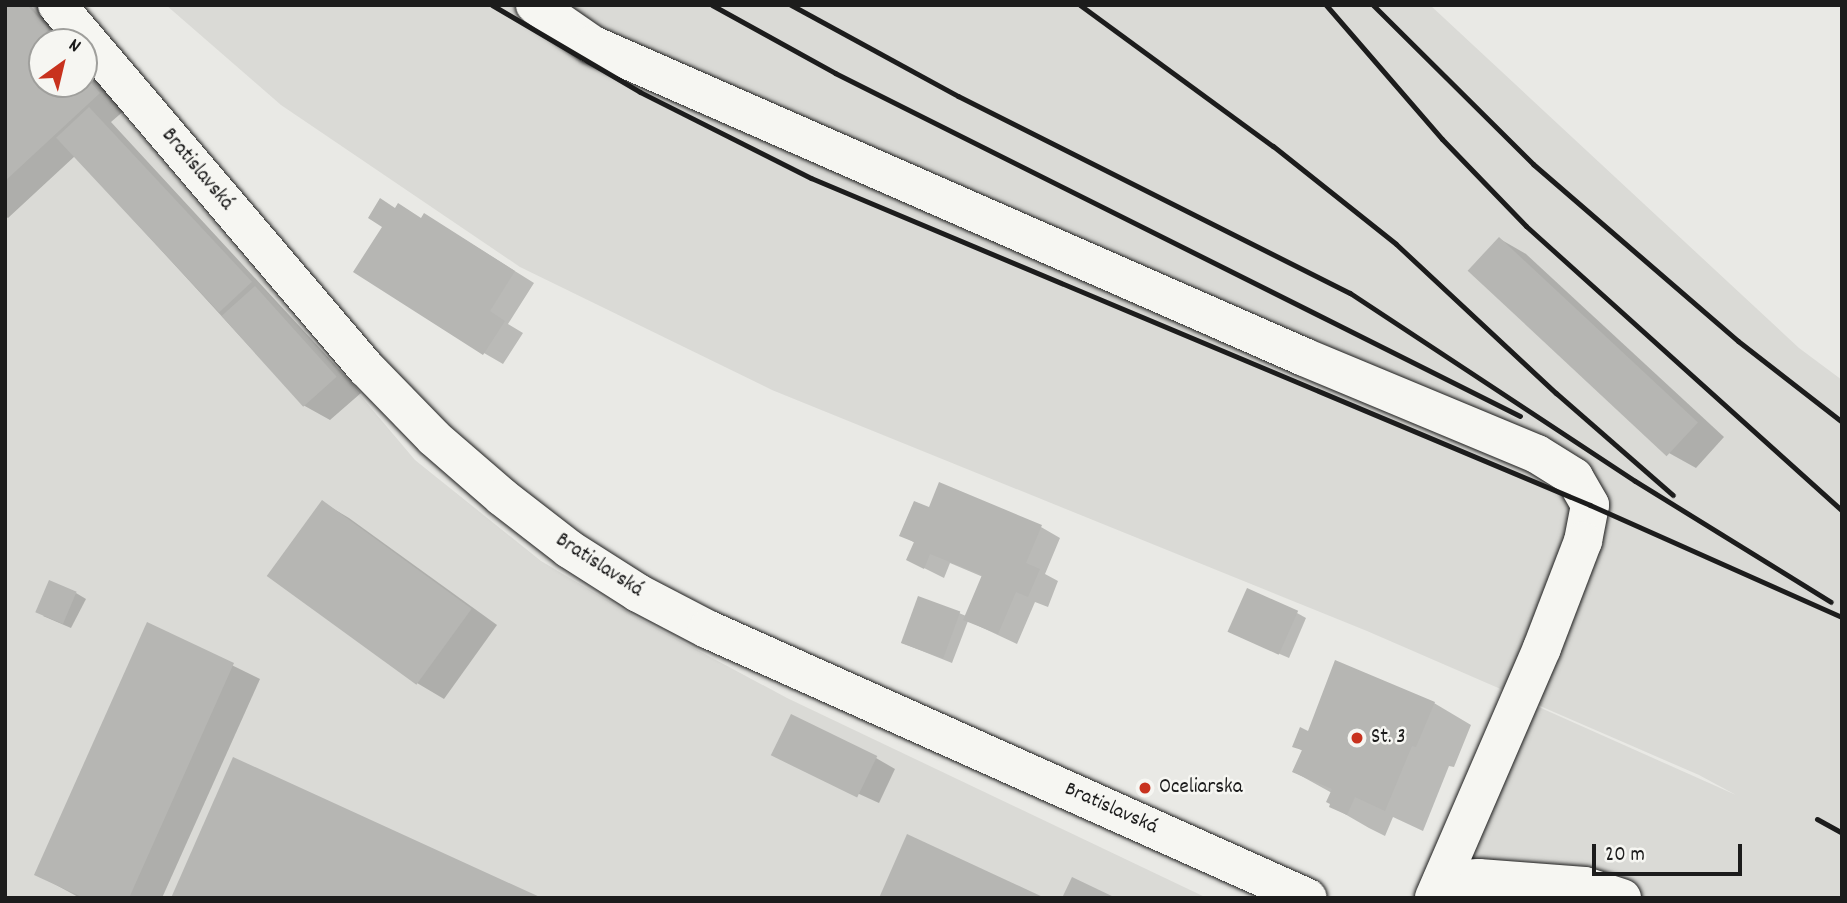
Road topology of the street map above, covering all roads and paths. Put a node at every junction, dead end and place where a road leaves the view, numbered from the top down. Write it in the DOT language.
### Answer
graph roads {
  1 [pos="57,5"];
  2 [pos="535,5"];
  3 [pos="1438,889"];
  4 [pos="1302,897"];
  5 [pos="1622,898"];
  1 -- 4 [label="street, Bratislavská"];
  2 -- 3 [label="street"];
  3 -- 5 [label="street"];
}
